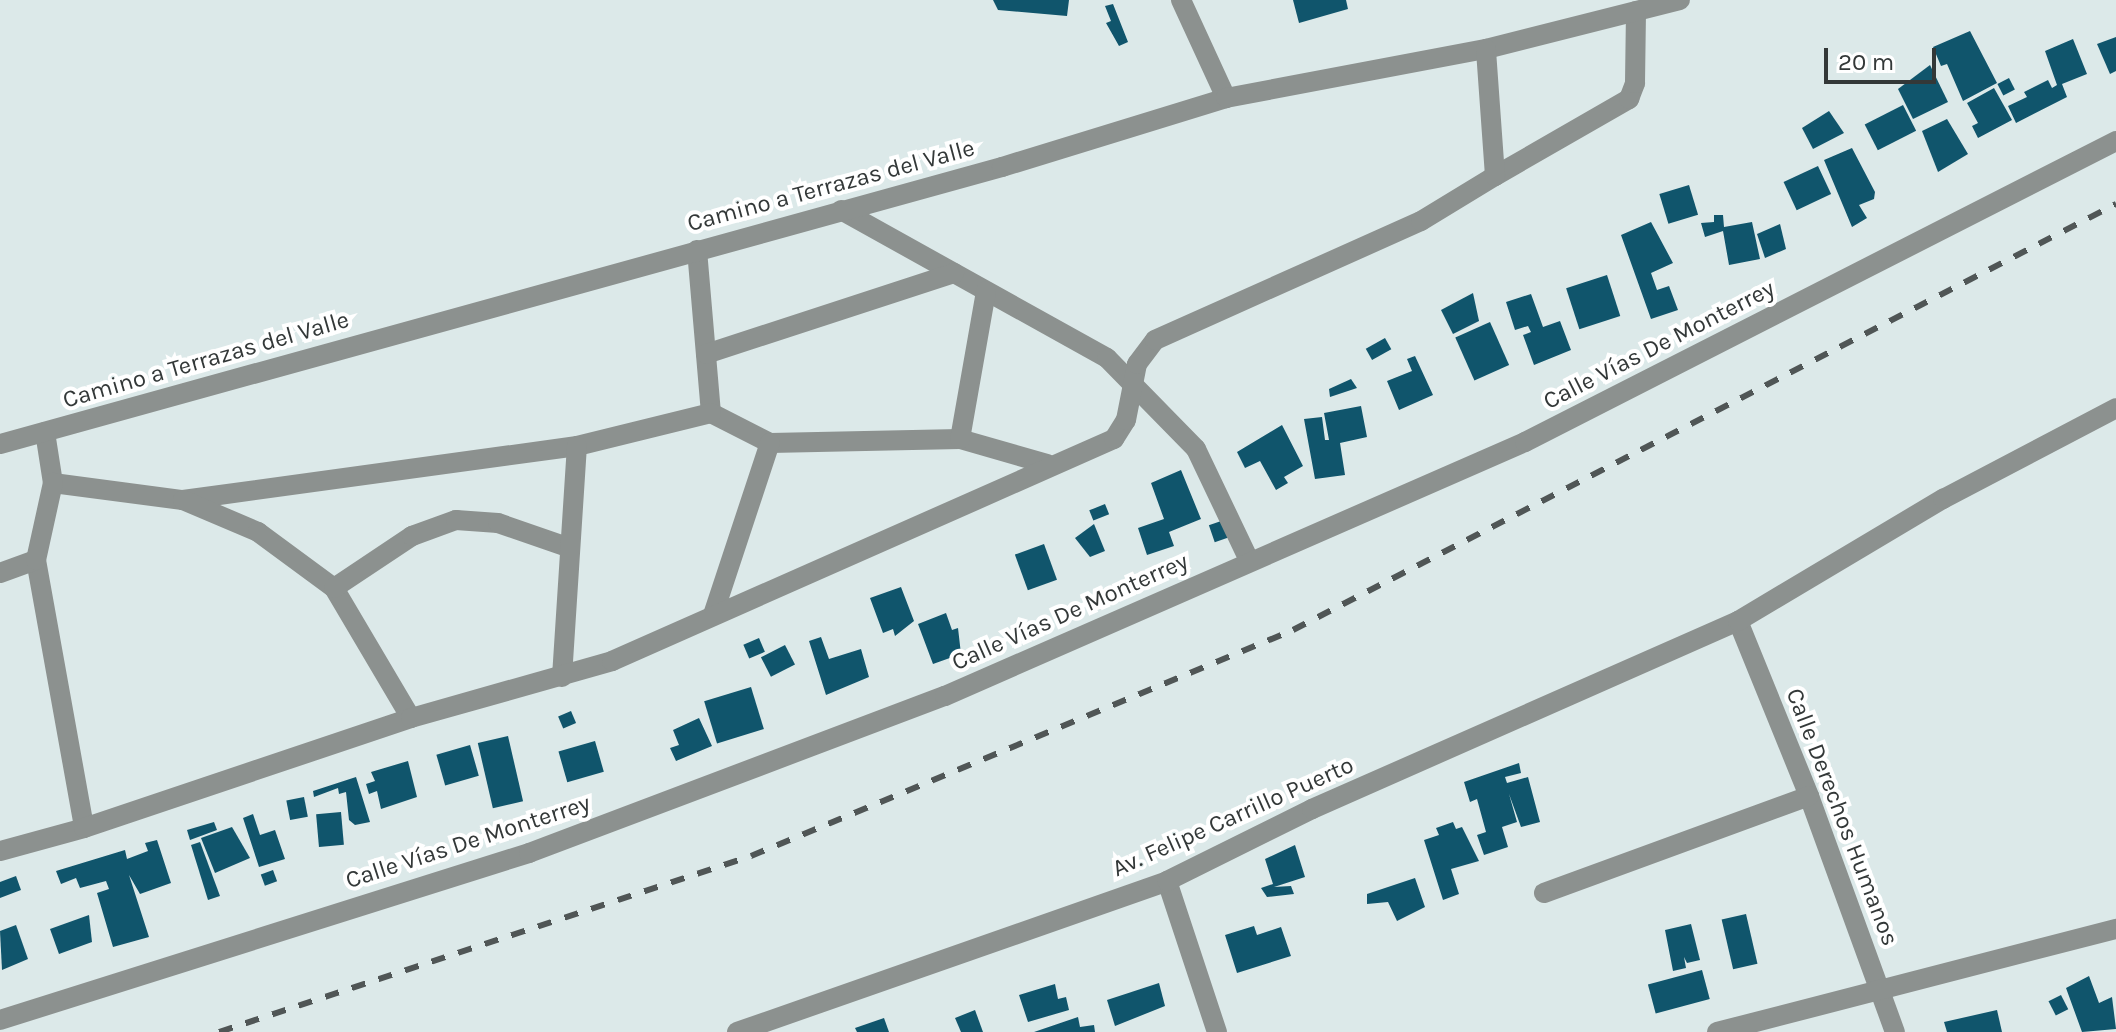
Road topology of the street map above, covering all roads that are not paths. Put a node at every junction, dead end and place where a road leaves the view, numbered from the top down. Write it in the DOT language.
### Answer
graph roads {
  1 [pos="1181,0"];
  2 [pos="1680,0"];
  3 [pos="1636,11"];
  4 [pos="1486,49"];
  5 [pos="1226,98"];
  6 [pos="2116,141"];
  7 [pos="1495,176"];
  8 [pos="841,210"];
  9 [pos="697,250"];
  10 [pos="954,273"];
  11 [pos="986,291"];
  12 [pos="706,354"];
  13 [pos="1132,386"];
  14 [pos="2116,408"];
  15 [pos="711,413"];
  16 [pos="45,432"];
  17 [pos="960,439"];
  18 [pos="770,443"];
  19 [pos="0,444"];
  20 [pos="577,446"];
  21 [pos="1047,464"];
  22 [pos="53,483"];
  23 [pos="183,500"];
  24 [pos="570,548"];
  25 [pos="36,560"];
  26 [pos="1250,562"];
  27 [pos="0,573"];
  28 [pos="334,588"];
  29 [pos="713,615"];
  30 [pos="1738,621"];
  31 [pos="562,677"];
  32 [pos="411,718"];
  33 [pos="1809,796"];
  34 [pos="84,828"];
  35 [pos="0,851"];
  36 [pos="1167,881"];
  37 [pos="1544,893"];
  38 [pos="2116,929"];
  39 [pos="1879,991"];
  40 [pos="0,1020"];
  41 [pos="737,1032"];
  42 [pos="1217,1032"];
  43 [pos="1717,1032"];
  44 [pos="1895,1032"];
  1 -- 5 [label="street"];
  2 -- 3 [label="street, Camino a Terrazas del Valle"];
  3 -- 4 [label="street, Camino a Terrazas del Valle"];
  3 -- 7 [label="street"];
  4 -- 5 [label="street, Camino a Terrazas del Valle"];
  4 -- 7 [label="street"];
  5 -- 8 [label="street, Camino a Terrazas del Valle"];
  6 -- 26 [label="street, Calle Vías De Monterrey"];
  7 -- 13 [label="street"];
  8 -- 9 [label="street, Camino a Terrazas del Valle"];
  8 -- 10 [label="street"];
  9 -- 12 [label="street"];
  9 -- 16 [label="street, Camino a Terrazas del Valle"];
  10 -- 11 [label="street"];
  10 -- 12 [label="street"];
  11 -- 13 [label="street"];
  11 -- 17 [label="street"];
  12 -- 15 [label="street"];
  13 -- 21 [label="street"];
  13 -- 26 [label="street"];
  14 -- 30 [label="street, Av. Felipe Carrillo Puerto"];
  15 -- 18 [label="street"];
  15 -- 20 [label="street"];
  16 -- 19 [label="street, Camino a Terrazas del Valle"];
  16 -- 22 [label="street"];
  17 -- 18 [label="street"];
  17 -- 21 [label="street"];
  18 -- 29 [label="street"];
  20 -- 23 [label="street"];
  20 -- 24 [label="street"];
  21 -- 29 [label="street"];
  22 -- 23 [label="street"];
  22 -- 25 [label="street"];
  23 -- 28 [label="street"];
  24 -- 28 [label="street"];
  24 -- 31 [label="street"];
  25 -- 27 [label="street"];
  25 -- 34 [label="street"];
  26 -- 40 [label="street, Calle Vías De Monterrey"];
  28 -- 32 [label="street"];
  29 -- 31 [label="street"];
  30 -- 33 [label="street, Calle Derechos Humanos"];
  30 -- 36 [label="street, Av. Felipe Carrillo Puerto"];
  31 -- 32 [label="street"];
  32 -- 34 [label="street"];
  33 -- 37 [label="street"];
  33 -- 39 [label="street, Calle Derechos Humanos"];
  34 -- 35 [label="street"];
  36 -- 41 [label="street, Av. Felipe Carrillo Puerto"];
  36 -- 42 [label="street"];
  38 -- 39 [label="street"];
  39 -- 43 [label="street"];
  39 -- 44 [label="street, Calle Derechos Humanos"];
}
